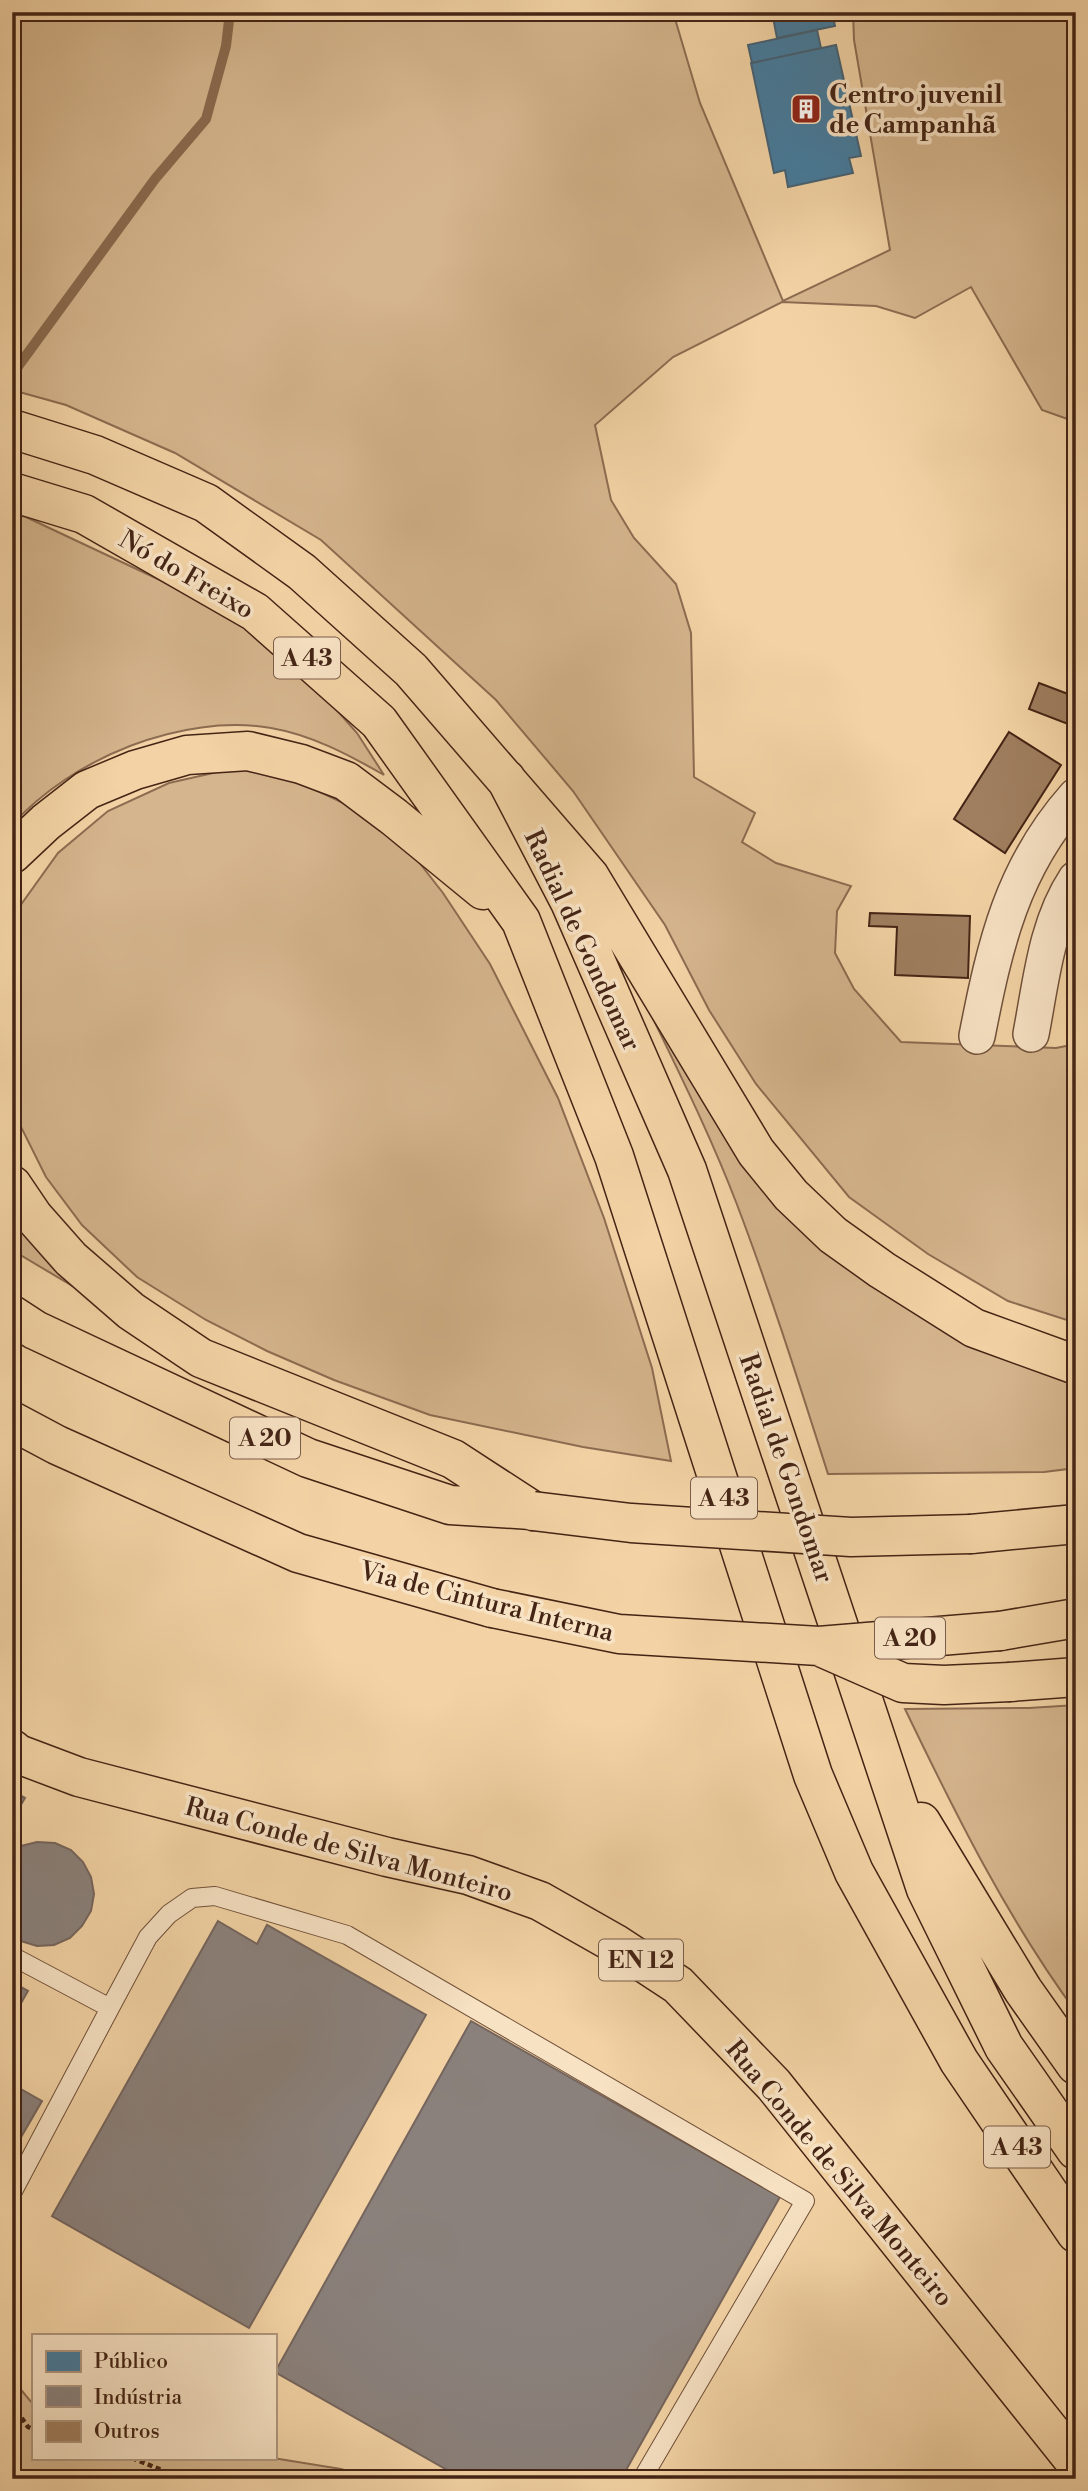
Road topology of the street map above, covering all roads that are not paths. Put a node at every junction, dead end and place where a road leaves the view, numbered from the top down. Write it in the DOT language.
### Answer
graph roads {
  1 [pos="12,429"];
  2 [pos="12,492"];
  3 [pos="506,779"];
  4 [pos="1076,796"];
  5 [pos="12,854"];
  6 [pos="1076,879"];
  7 [pos="521,921"];
  8 [pos="1031,1034"];
  9 [pos="977,1036"];
  10 [pos="12,1185"];
  11 [pos="12,1315"];
  12 [pos="1076,1365"];
  13 [pos="12,1421"];
  14 [pos="533,1511"];
  15 [pos="1076,1524"];
  16 [pos="1076,1618"];
  17 [pos="819,1646"];
  18 [pos="1076,1677"];
  19 [pos="12,1749"];
  20 [pos="888,1768"];
  21 [pos="12,1956"];
  22 [pos="110,2008"];
  23 [pos="1076,2065"];
  24 [pos="1076,2150"];
  25 [pos="12,2193"];
  26 [pos="1076,2233"];
  27 [pos="1076,2463"];
  28 [pos="642,2479"];
  1 -- 3 [label="main road, A 43"];
  2 -- 7 [label="main road, Nó do Freixo / A 43"];
  3 -- 12 [label="main road"];
  3 -- 20 [label="main road, Radial de Gondomar / A 43"];
  4 -- 9 [label="street"];
  5 -- 7 [label="main road"];
  6 -- 8 [label="street"];
  7 -- 26 [label="main road, Radial de Gondomar / A 43"];
  10 -- 14 [label="main road"];
  11 -- 14 [label="main road, A 20"];
  13 -- 17 [label="main road, Via de Cintura Interna / A 20, bridge"];
  14 -- 15 [label="main road, A 20, bridge"];
  16 -- 17 [label="main road, Via de Cintura Interna / A 20, bridge"];
  17 -- 18 [label="main road, bridge"];
  19 -- 27 [label="main road, Rua Conde de Silva Monteiro / EN 12"];
  20 -- 23 [label="main road"];
  20 -- 24 [label="main road, Radial de Gondomar / A 43"];
  21 -- 22 [label="lane"];
  22 -- 25 [label="lane"];
  22 -- 28 [label="lane"];
}
